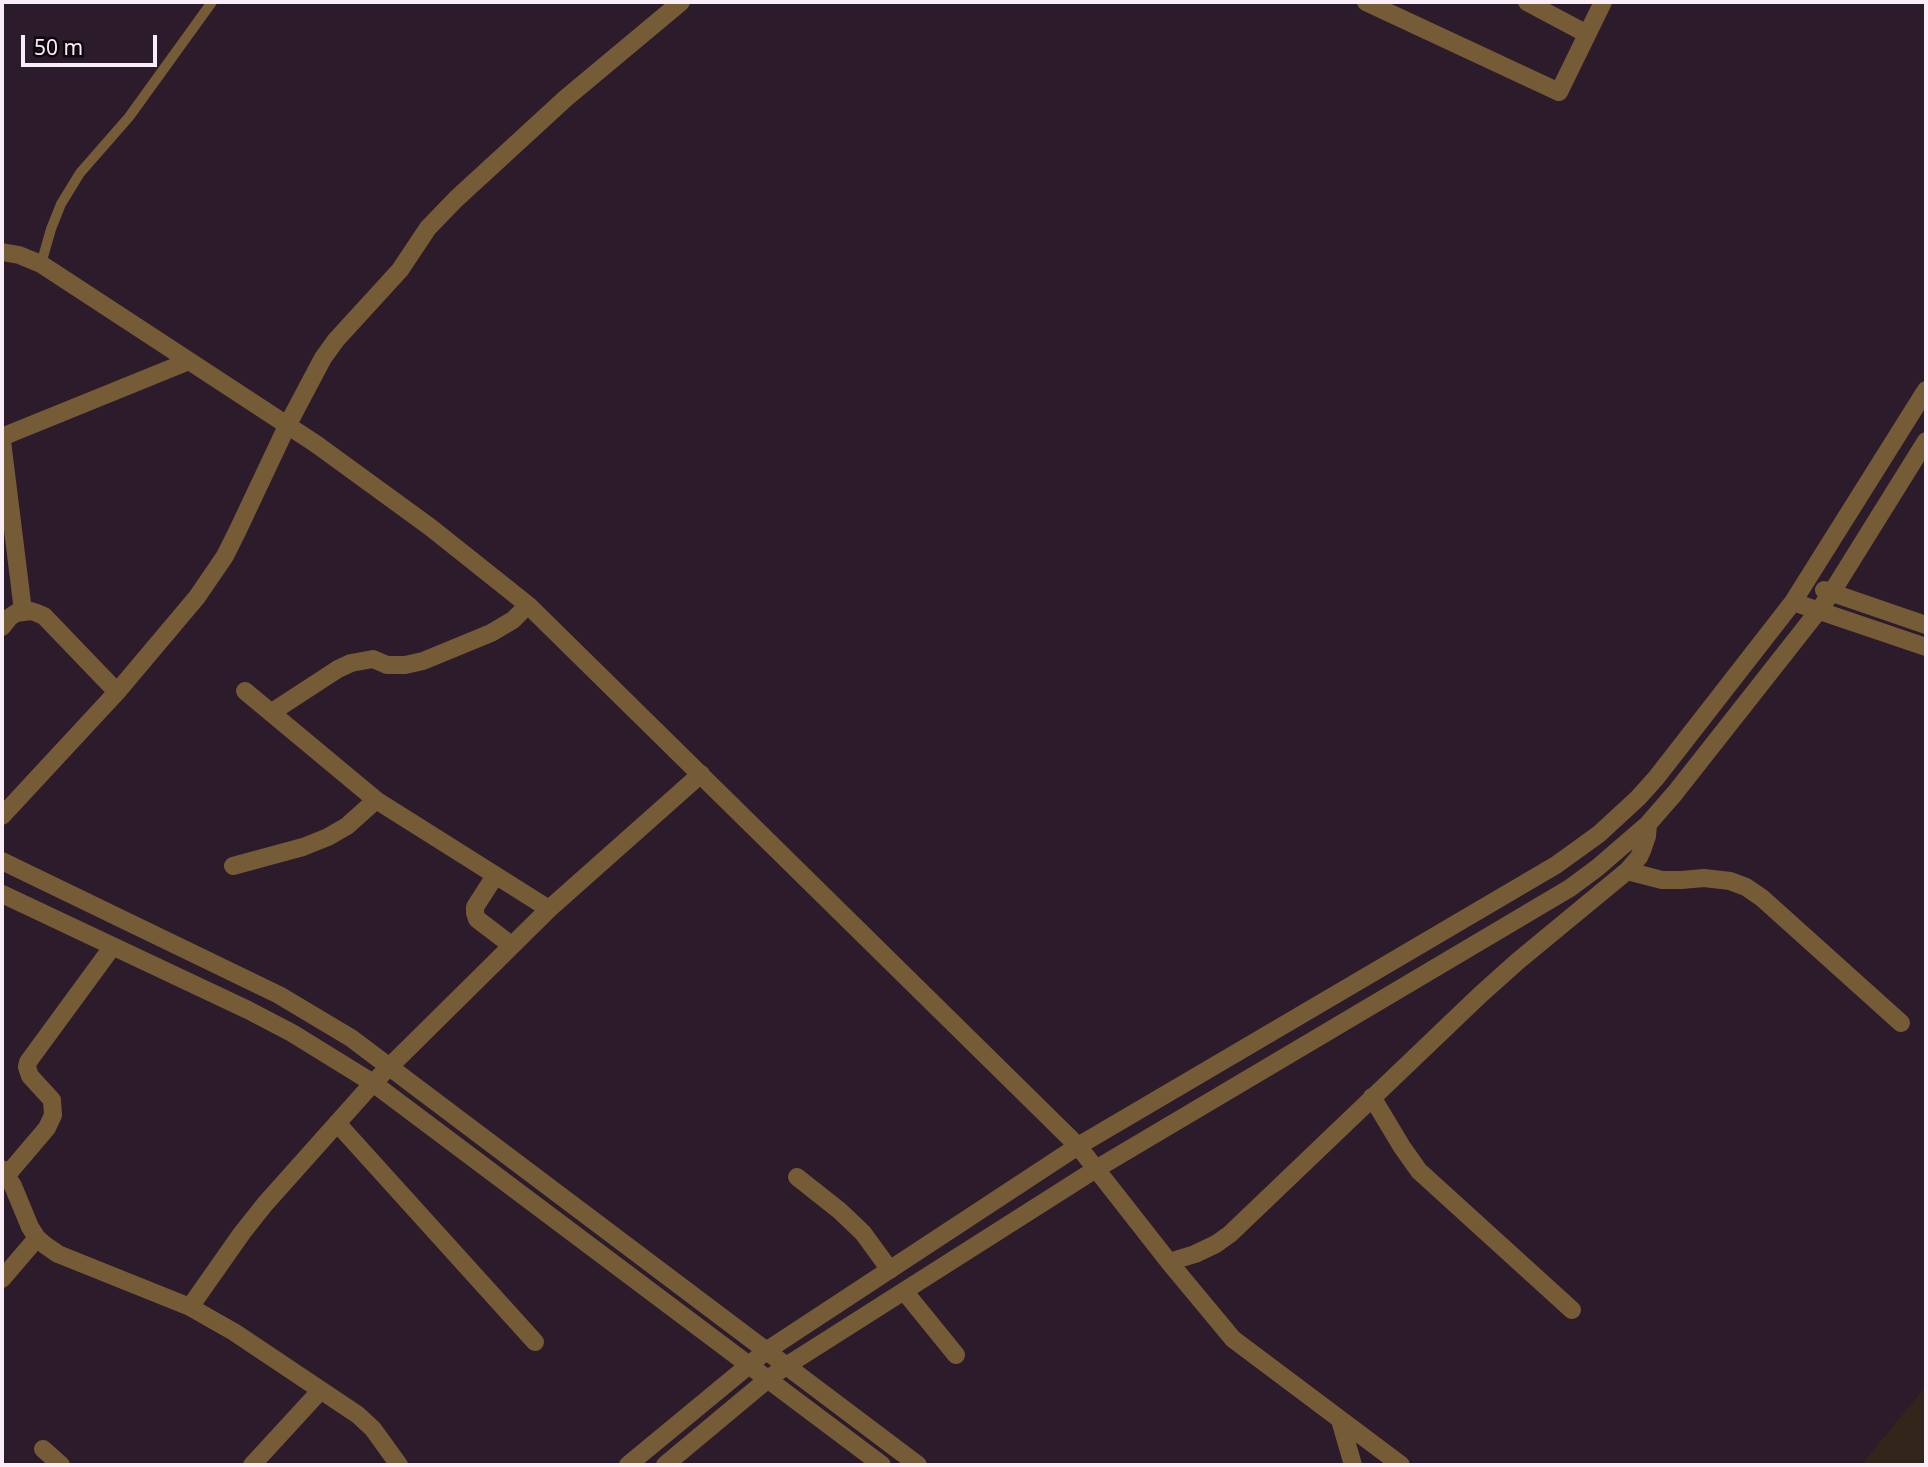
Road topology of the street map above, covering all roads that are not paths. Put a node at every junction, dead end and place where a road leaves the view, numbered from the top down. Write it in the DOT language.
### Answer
graph roads {
  1 [pos="212,2"];
  2 [pos="681,2"];
  3 [pos="1366,2"];
  4 [pos="1527,2"];
  5 [pos="1603,2"];
  6 [pos="1587,34"];
  7 [pos="2,252"];
  8 [pos="41,264"];
  9 [pos="189,361"];
  10 [pos="1926,390"];
  11 [pos="287,426"];
  12 [pos="2,439"];
  13 [pos="1926,441"];
  14 [pos="1805,584"];
  15 [pos="1832,592"];
  16 [pos="1793,602"];
  17 [pos="528,605"];
  18 [pos="1819,610"];
  19 [pos="23,611"];
  20 [pos="1926,625"];
  21 [pos="2,627"];
  22 [pos="1926,647"];
  23 [pos="245,691"];
  24 [pos="117,692"];
  25 [pos="272,712"];
  26 [pos="701,774"];
  27 [pos="376,800"];
  28 [pos="2,816"];
  29 [pos="1648,824"];
  30 [pos="2,861"];
  31 [pos="233,866"];
  32 [pos="1626,871"];
  33 [pos="495,876"];
  34 [pos="2,894"];
  35 [pos="549,909"];
  36 [pos="511,945"];
  37 [pos="113,946"];
  38 [pos="1901,1023"];
  39 [pos="391,1066"];
  40 [pos="373,1083"];
  41 [pos="1372,1097"];
  42 [pos="337,1123"];
  43 [pos="1078,1146"];
  44 [pos="1096,1168"];
  45 [pos="4,1172"];
  46 [pos="797,1177"];
  47 [pos="37,1238"];
  48 [pos="1169,1262"];
  49 [pos="890,1270"];
  50 [pos="2,1279"];
  51 [pos="904,1291"];
  52 [pos="190,1307"];
  53 [pos="1572,1310"];
  54 [pos="536,1342"];
  55 [pos="766,1352"];
  56 [pos="956,1355"];
  57 [pos="749,1365"];
  58 [pos="786,1366"];
  59 [pos="768,1379"];
  60 [pos="321,1390"];
  61 [pos="1340,1420"];
  62 [pos="43,1450"];
  63 [pos="61,1465"];
  64 [pos="252,1465"];
  65 [pos="399,1465"];
  66 [pos="628,1465"];
  67 [pos="665,1465"];
  68 [pos="882,1465"];
  69 [pos="918,1465"];
  70 [pos="1353,1465"];
  71 [pos="1401,1465"];
  1 -- 8 [label="lane"];
  2 -- 11 [label="street"];
  3 -- 6 [label="street"];
  4 -- 6 [label="street"];
  5 -- 6 [label="street"];
  7 -- 8 [label="street"];
  8 -- 9 [label="street"];
  9 -- 11 [label="street"];
  9 -- 12 [label="street"];
  10 -- 14 [label="street"];
  11 -- 17 [label="street"];
  11 -- 24 [label="street"];
  12 -- 19 [label="street"];
  13 -- 15 [label="street"];
  14 -- 15 [label="street"];
  14 -- 16 [label="street"];
  15 -- 18 [label="street"];
  15 -- 20 [label="street"];
  16 -- 18 [label="street"];
  16 -- 43 [label="street"];
  17 -- 25 [label="street"];
  17 -- 26 [label="street"];
  18 -- 22 [label="street"];
  18 -- 29 [label="street"];
  19 -- 21 [label="street"];
  19 -- 24 [label="street"];
  23 -- 25 [label="street"];
  24 -- 28 [label="street"];
  25 -- 27 [label="street"];
  26 -- 35 [label="street"];
  26 -- 43 [label="street"];
  27 -- 31 [label="street"];
  27 -- 33 [label="street"];
  29 -- 32 [label="street"];
  29 -- 44 [label="street"];
  30 -- 39 [label="street"];
  32 -- 38 [label="street"];
  32 -- 41 [label="street"];
  33 -- 35 [label="street"];
  33 -- 36 [label="street"];
  34 -- 37 [label="street"];
  35 -- 36 [label="street"];
  36 -- 39 [label="street"];
  37 -- 40 [label="street"];
  37 -- 45 [label="street"];
  39 -- 40 [label="street"];
  39 -- 55 [label="street"];
  40 -- 42 [label="street"];
  40 -- 57 [label="street"];
  41 -- 48 [label="street"];
  41 -- 53 [label="street"];
  42 -- 52 [label="street"];
  42 -- 54 [label="street"];
  43 -- 44 [label="street"];
  43 -- 49 [label="street"];
  44 -- 48 [label="street"];
  44 -- 51 [label="street"];
  45 -- 47 [label="street"];
  46 -- 49 [label="street"];
  47 -- 50 [label="street"];
  47 -- 52 [label="street"];
  48 -- 61 [label="street"];
  49 -- 55 [label="street"];
  51 -- 56 [label="street"];
  51 -- 58 [label="street"];
  52 -- 60 [label="street"];
  55 -- 57 [label="street"];
  55 -- 58 [label="street"];
  57 -- 59 [label="street"];
  57 -- 66 [label="street"];
  58 -- 59 [label="street"];
  58 -- 69 [label="street"];
  59 -- 67 [label="street"];
  59 -- 68 [label="street"];
  60 -- 64 [label="street"];
  60 -- 65 [label="street"];
  61 -- 70 [label="street"];
  61 -- 71 [label="street"];
  62 -- 63 [label="street"];
}
